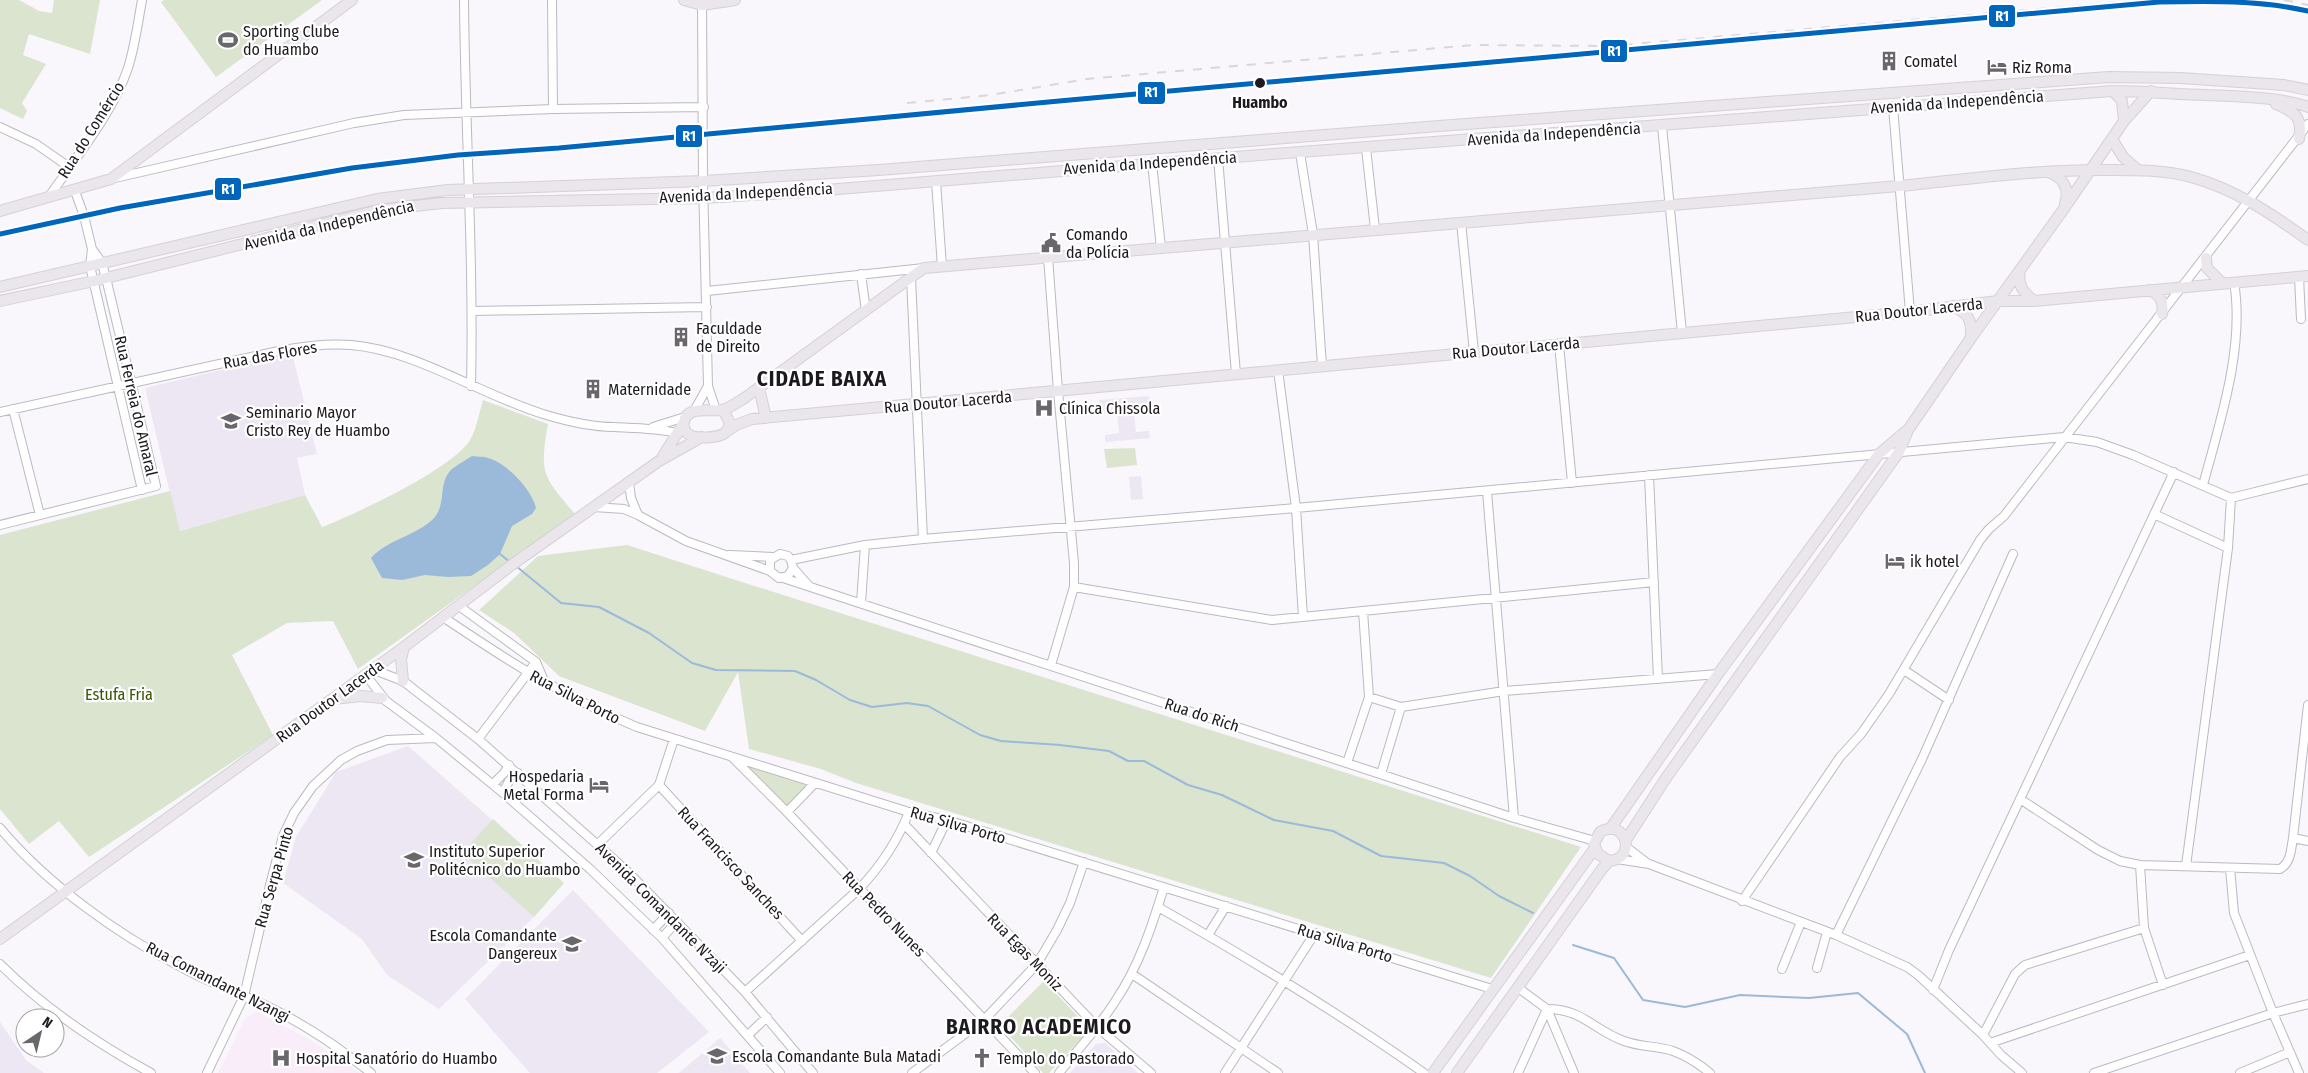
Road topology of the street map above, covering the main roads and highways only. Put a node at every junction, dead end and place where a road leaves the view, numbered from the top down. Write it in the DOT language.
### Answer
graph roads {
  1 [pos="352,0"];
  2 [pos="684,0"];
  3 [pos="735,0"];
  4 [pos="702,3"];
  5 [pos="2232,82"];
  6 [pos="1982,86"];
  7 [pos="2151,90"];
  8 [pos="2308,90"];
  9 [pos="2113,91"];
  10 [pos="2232,95"];
  11 [pos="1813,99"];
  12 [pos="1983,100"];
  13 [pos="2265,100"];
  14 [pos="1733,106"];
  15 [pos="2308,107"];
  16 [pos="1815,114"];
  17 [pos="1588,115"];
  18 [pos="1734,120"];
  19 [pos="2124,122"];
  20 [pos="1439,126"];
  21 [pos="1590,131"];
  22 [pos="2112,138"];
  23 [pos="2299,138"];
  24 [pos="1258,140"];
  25 [pos="1441,142"];
  26 [pos="1260,154"];
  27 [pos="1036,158"];
  28 [pos="2090,170"];
  29 [pos="2138,170"];
  30 [pos="1038,172"];
  31 [pos="2046,172"];
  32 [pos="814,174"];
  33 [pos="800,175"];
  34 [pos="590,184"];
  35 [pos="815,190"];
  36 [pos="801,192"];
  37 [pos="591,199"];
  38 [pos="2063,210"];
  39 [pos="0,211"];
  40 [pos="2308,240"];
  41 [pos="2206,258"];
  42 [pos="2020,269"];
  43 [pos="2303,277"];
  44 [pos="2222,283"];
  45 [pos="1,287"];
  46 [pos="2150,290"];
  47 [pos="2,301"];
  48 [pos="1998,301"];
  49 [pos="2034,301"];
  50 [pos="1953,306"];
  51 [pos="2162,314"];
  52 [pos="1971,338"];
  53 [pos="759,388"];
  54 [pos="719,410"];
  55 [pos="766,418"];
  56 [pos="685,421"];
  57 [pos="1908,430"];
  58 [pos="726,432"];
  59 [pos="703,437"];
  60 [pos="659,461"];
  61 [pos="404,647"];
  62 [pos="403,681"];
  63 [pos="382,698"];
  64 [pos="332,699"];
  65 [pos="1610,828"];
  66 [pos="1595,844"];
  67 [pos="1626,844"];
  68 [pos="1613,860"];
  69 [pos="0,939"];
  70 [pos="1432,1073"];
  71 [pos="1457,1073"];
  1 -- 39 [label="main road"];
  2 -- 4 [label="main road"];
  3 -- 4 [label="main road"];
  5 -- 6 [label="main road, Avenida da Independência"];
  5 -- 8 [label="main road, Avenida da Independência"];
  5 -- 10 [label="main road"];
  6 -- 11 [label="main road, Avenida da Independência"];
  6 -- 12 [label="main road"];
  7 -- 9 [label="main road, Avenida da Independência"];
  7 -- 10 [label="main road, Avenida da Independência"];
  7 -- 19 [label="main road"];
  9 -- 12 [label="main road, Avenida da Independência"];
  9 -- 19 [label="main road"];
  10 -- 13 [label="main road, Avenida da Independência"];
  11 -- 14 [label="main road, Avenida da Independência"];
  11 -- 16 [label="main road"];
  12 -- 16 [label="main road, Avenida da Independência"];
  13 -- 15 [label="main road, Avenida da Independência"];
  13 -- 23 [label="main road"];
  14 -- 17 [label="main road, Avenida da Independência"];
  14 -- 18 [label="main road"];
  16 -- 18 [label="main road, Avenida da Independência"];
  17 -- 20 [label="main road, Avenida da Independência"];
  17 -- 21 [label="main road"];
  18 -- 21 [label="main road, Avenida da Independência"];
  19 -- 22 [label="main road"];
  20 -- 24 [label="main road, Avenida da Independência"];
  20 -- 25 [label="main road"];
  21 -- 25 [label="main road, Avenida da Independência"];
  22 -- 28 [label="main road"];
  22 -- 29 [label="main road"];
  24 -- 26 [label="main road"];
  24 -- 27 [label="main road, Avenida da Independência"];
  25 -- 26 [label="main road, Avenida da Independência"];
  26 -- 30 [label="main road, Avenida da Independência"];
  27 -- 30 [label="main road"];
  27 -- 32 [label="main road, Avenida da Independência"];
  28 -- 29 [label="main road"];
  28 -- 31 [label="main road"];
  28 -- 38 [label="main road"];
  29 -- 40 [label="main road"];
  30 -- 35 [label="main road, Avenida da Independência"];
  31 -- 38 [label="main road"];
  31 -- 53 [label="main road"];
  32 -- 33 [label="main road, Avenida da Independência"];
  32 -- 35 [label="main road"];
  33 -- 34 [label="main road, Avenida da Independência"];
  33 -- 36 [label="main road"];
  34 -- 37 [label="main road"];
  34 -- 45 [label="main road, Avenida da Independência"];
  35 -- 36 [label="main road, Avenida da Independência"];
  36 -- 37 [label="main road, Avenida da Independência"];
  37 -- 47 [label="main road, Avenida da Independência"];
  38 -- 42 [label="main road"];
  41 -- 44 [label="main road"];
  42 -- 48 [label="main road"];
  42 -- 49 [label="main road"];
  43 -- 44 [label="main road, Rua Doutor Lacerda"];
  44 -- 46 [label="main road, Rua Doutor Lacerda"];
  45 -- 47 [label="main road"];
  46 -- 49 [label="main road, Rua Doutor Lacerda"];
  46 -- 51 [label="main road"];
  48 -- 49 [label="main road, Rua Doutor Lacerda"];
  48 -- 50 [label="main road, Rua Doutor Lacerda"];
  48 -- 52 [label="main road"];
  50 -- 52 [label="main road"];
  50 -- 55 [label="main road, Rua Doutor Lacerda"];
  52 -- 57 [label="main road"];
  53 -- 54 [label="main road"];
  53 -- 55 [label="main road"];
  54 -- 56 [label="main road"];
  54 -- 58 [label="main road"];
  55 -- 58 [label="main road, Rua Doutor Lacerda"];
  56 -- 59 [label="main road, Rua Doutor Lacerda"];
  56 -- 60 [label="main road, Rua Doutor Lacerda"];
  57 -- 65 [label="main road"];
  57 -- 67 [label="main road"];
  58 -- 59 [label="main road, Rua Doutor Lacerda"];
  59 -- 60 [label="main road, Rua Doutor Lacerda"];
  60 -- 61 [label="main road, Rua Doutor Lacerda"];
  61 -- 62 [label="main road"];
  61 -- 64 [label="main road, Rua Doutor Lacerda"];
  63 -- 64 [label="main road"];
  64 -- 69 [label="main road, Rua Doutor Lacerda"];
  65 -- 66 [label="main road"];
  65 -- 67 [label="main road"];
  66 -- 68 [label="main road"];
  66 -- 70 [label="main road"];
  67 -- 68 [label="main road"];
  68 -- 71 [label="main road"];
}
